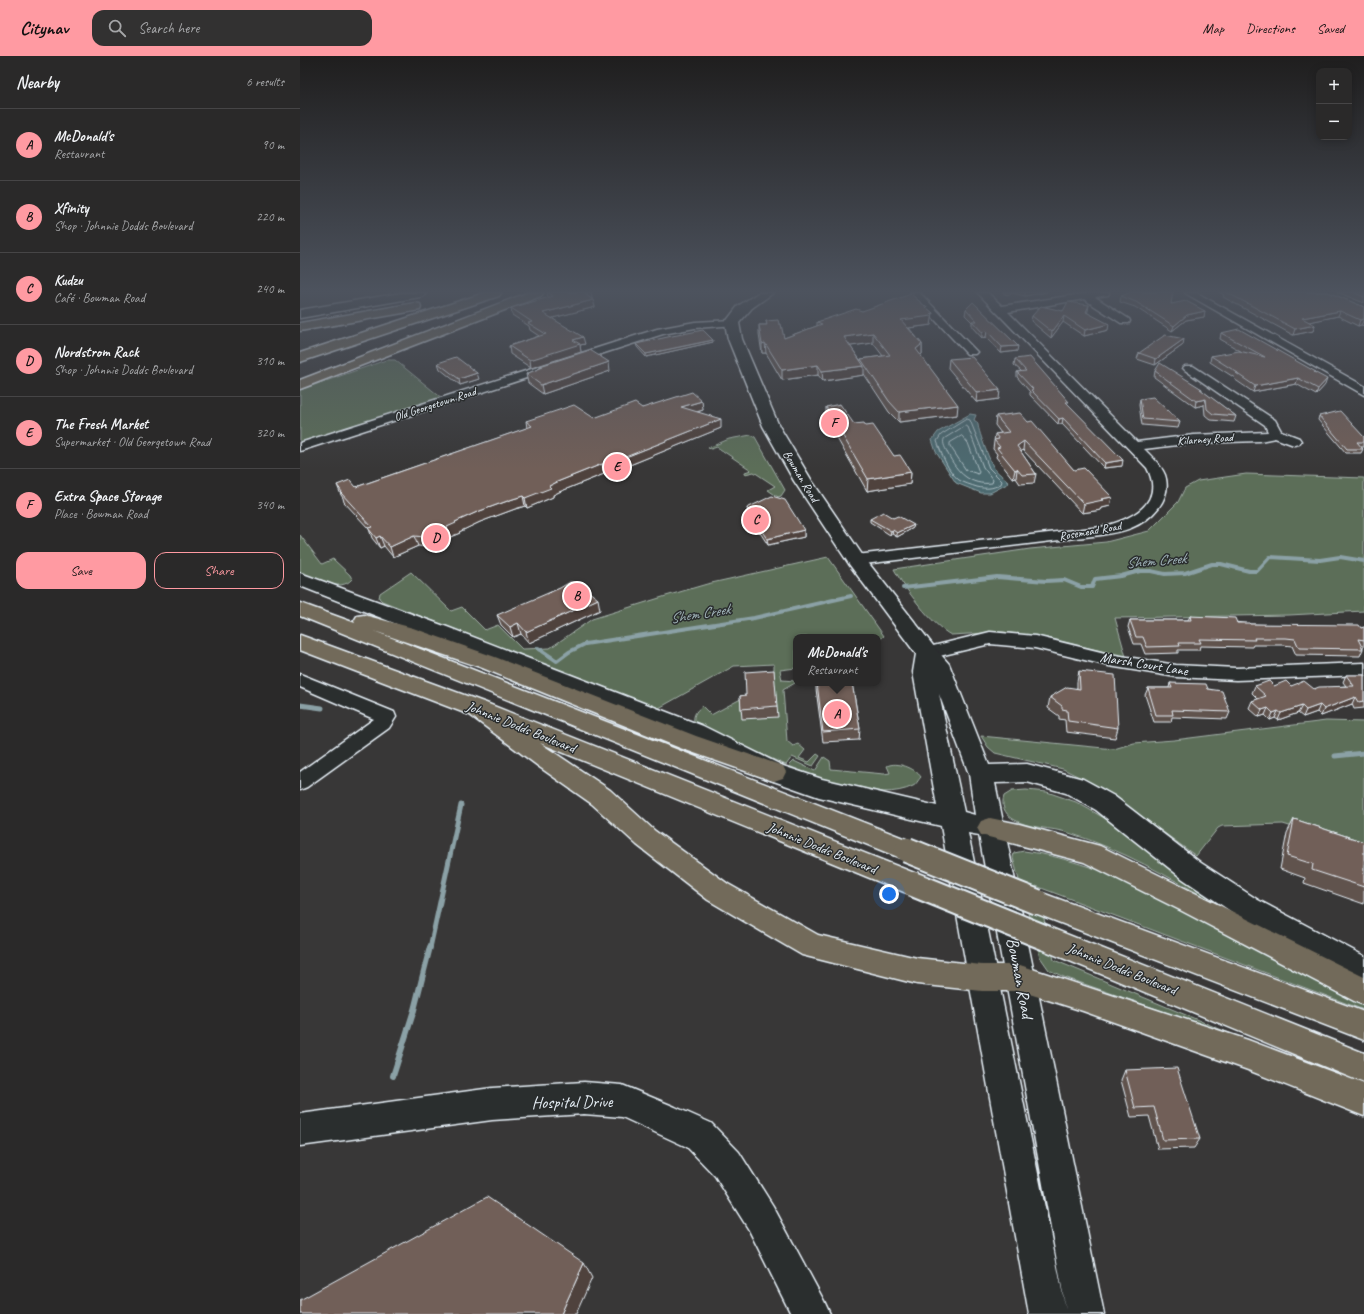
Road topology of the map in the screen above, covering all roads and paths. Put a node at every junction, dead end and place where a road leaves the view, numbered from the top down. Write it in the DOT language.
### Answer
graph roads {
  1 [pos="319,352"];
  2 [pos="353,352"];
  3 [pos="385,352"];
  4 [pos="597,352"];
  5 [pos="739,352"];
  6 [pos="1040,352"];
  7 [pos="1295,352"];
  8 [pos="300,358"];
  9 [pos="1189,368"];
  10 [pos="300,370"];
  11 [pos="300,385"];
  12 [pos="1364,391"];
  13 [pos="1276,434"];
  14 [pos="1294,441"];
  15 [pos="1134,446"];
  16 [pos="300,447"];
  17 [pos="856,560"];
  18 [pos="300,580"];
  19 [pos="300,604"];
  20 [pos="300,609"];
  21 [pos="300,642"];
  22 [pos="927,653"];
  23 [pos="1364,669"];
  24 [pos="300,680"];
  25 [pos="478,709"];
  26 [pos="774,772"];
  27 [pos="981,774"];
  28 [pos="300,782"];
  29 [pos="954,820"];
  30 [pos="990,828"];
  31 [pos="1364,970"];
  32 [pos="982,978"];
  33 [pos="1020,978"];
  34 [pos="1364,992"];
  35 [pos="1364,1026"];
  36 [pos="1364,1068"];
  37 [pos="1364,1100"];
  38 [pos="300,1130"];
  39 [pos="811,1314"];
  40 [pos="1048,1314"];
  41 [pos="1085,1314"];
  1 -- 8 [label="highway"];
  2 -- 10 [label="highway"];
  3 -- 11 [label="highway"];
  4 -- 16 [label="street, Old Georgetown Road"];
  5 -- 17 [label="main road, Bowman Road"];
  6 -- 15 [label="street, Rosemead Road"];
  7 -- 12 [label="street"];
  9 -- 13 [label="street"];
  13 -- 14 [label="street"];
  13 -- 15 [label="street, Kilarney Road"];
  15 -- 17 [label="street, Rosemead Road"];
  17 -- 22 [label="main road, Bowman Road"];
  18 -- 26 [label="main road"];
  19 -- 26 [label="highway"];
  20 -- 35 [label="highway, Johnnie Dodds Boulevard, bridge"];
  21 -- 25 [label="highway, Johnnie Dodds Boulevard"];
  22 -- 23 [label="street, Marsh Court Lane"];
  22 -- 27 [label="main road, Bowman Road"];
  22 -- 29 [label="main road"];
  24 -- 28 [label="street"];
  25 -- 32 [label="highway"];
  25 -- 36 [label="highway, Johnnie Dodds Boulevard, bridge"];
  26 -- 29 [label="main road"];
  27 -- 30 [label="main road, Bowman Road"];
  27 -- 31 [label="main road"];
  29 -- 30 [label="main road"];
  29 -- 32 [label="main road"];
  30 -- 33 [label="main road, Bowman Road"];
  30 -- 34 [label="highway"];
  32 -- 33 [label="highway"];
  32 -- 40 [label="main road"];
  33 -- 37 [label="highway"];
  33 -- 41 [label="main road, Bowman Road"];
  38 -- 39 [label="main road, Hospital Drive"];
}
